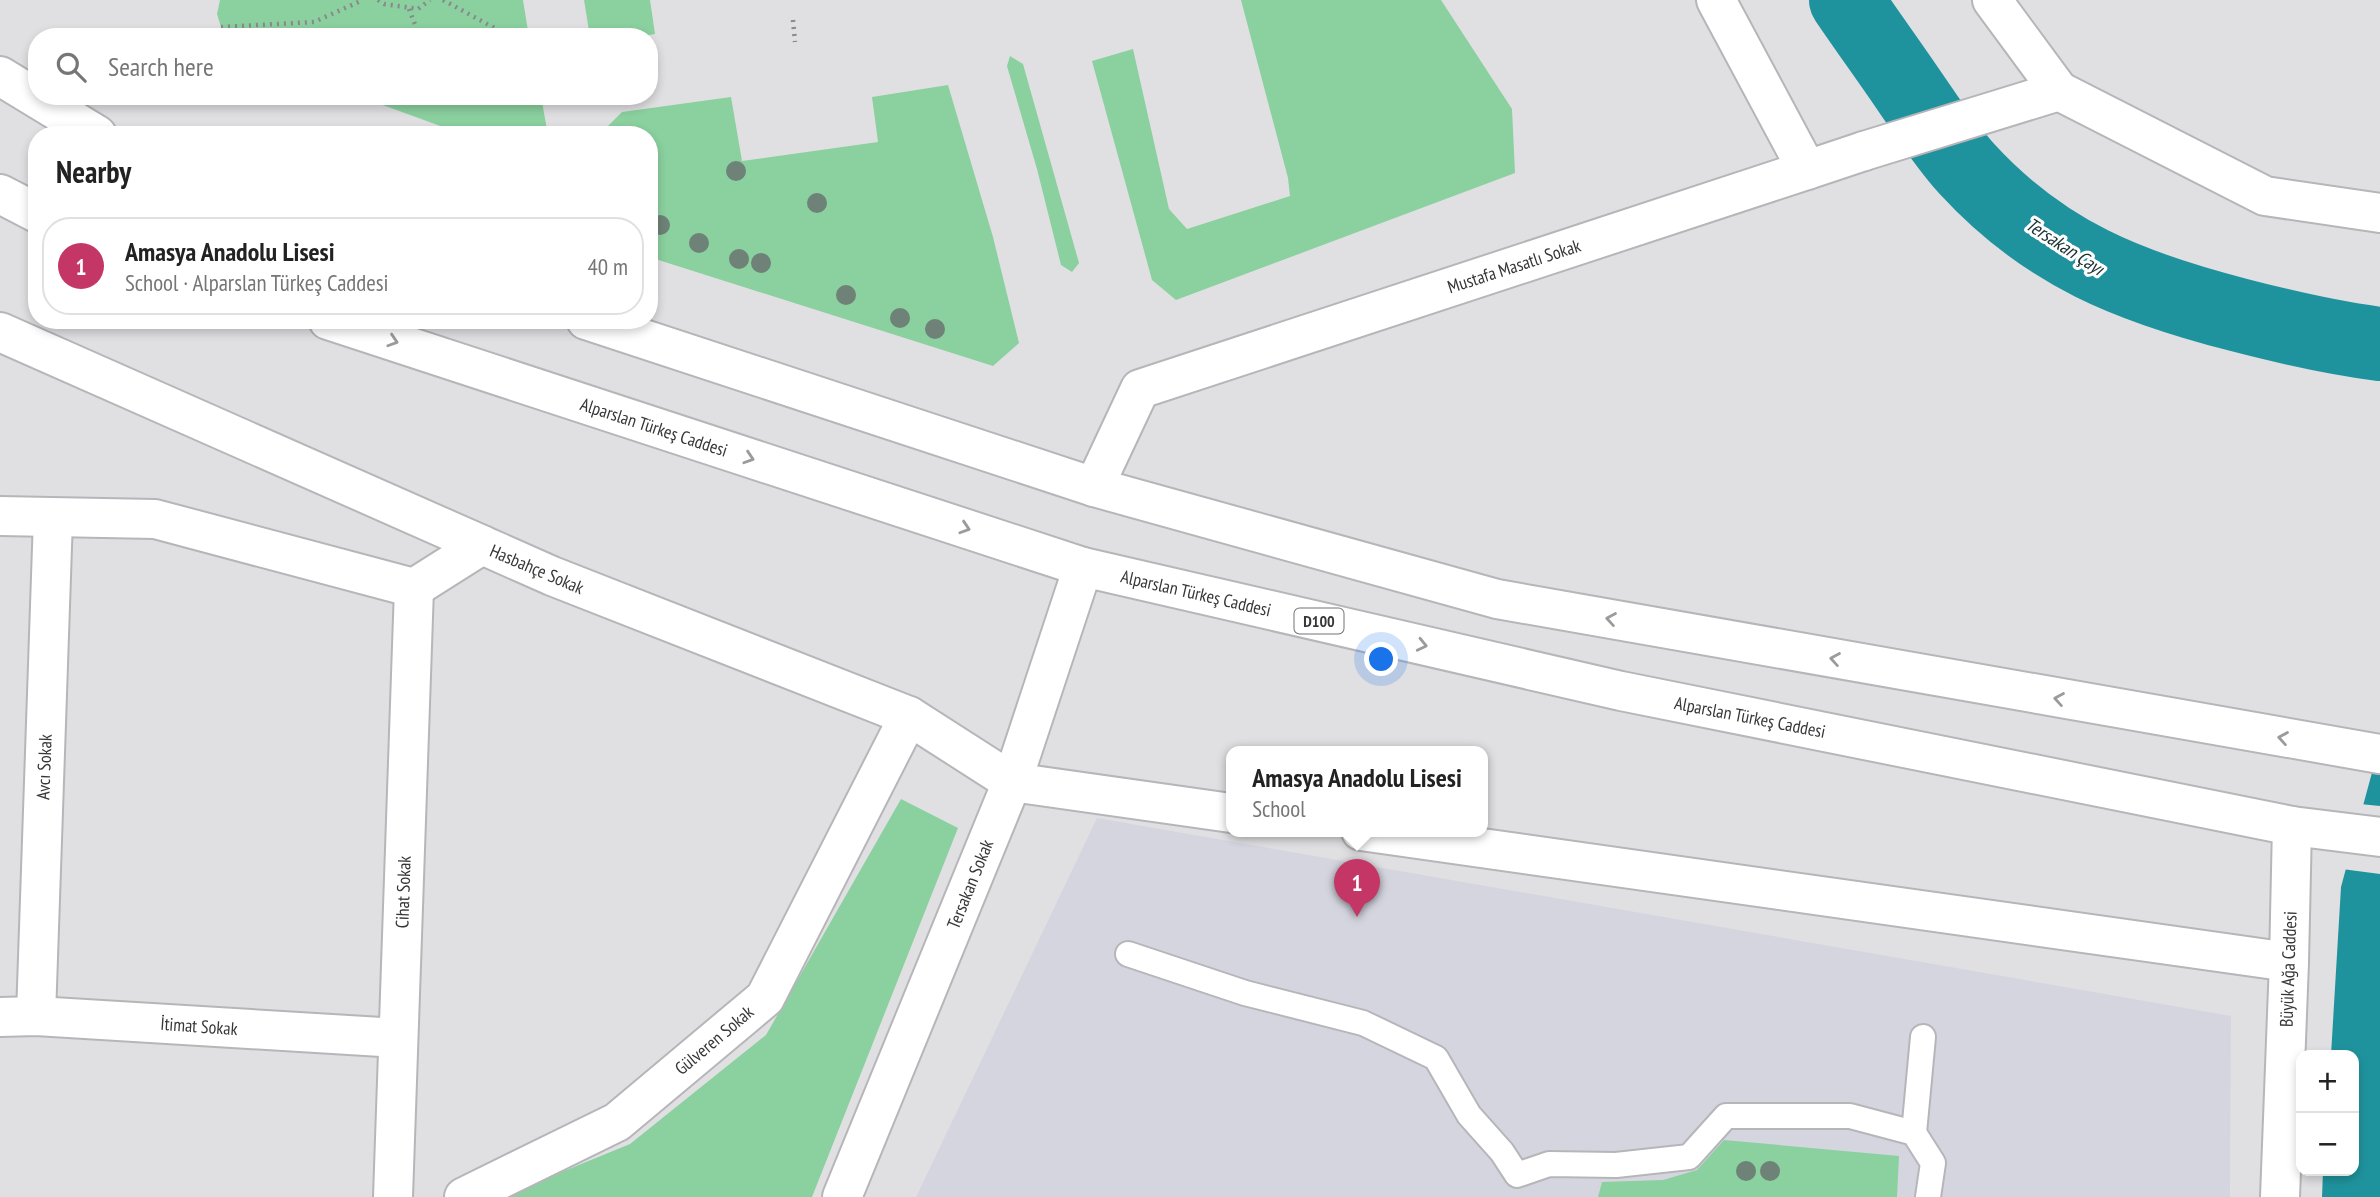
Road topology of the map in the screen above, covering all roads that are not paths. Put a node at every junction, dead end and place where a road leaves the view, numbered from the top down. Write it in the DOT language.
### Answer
graph roads {
  1 [pos="1716,0"];
  2 [pos="1992,0"];
  3 [pos="0,76"];
  4 [pos="2059,91"];
  5 [pos="28,93"];
  6 [pos="48,105"];
  7 [pos="82,126"];
  8 [pos="1807,170"];
  9 [pos="0,194"];
  10 [pos="28,208"];
  11 [pos="2380,213"];
  12 [pos="356,329"];
  13 [pos="613,329"];
  14 [pos="0,332"];
  15 [pos="1094,487"];
  16 [pos="0,516"];
  17 [pos="53,517"];
  18 [pos="482,545"];
  19 [pos="1083,567"];
  20 [pos="414,588"];
  21 [pos="909,716"];
  22 [pos="2365,752"];
  23 [pos="1012,782"];
  24 [pos="1226,812"];
  25 [pos="2292,826"];
  26 [pos="1404,837"];
  27 [pos="2380,837"];
  28 [pos="1128,954"];
  29 [pos="2289,962"];
  30 [pos="18,1016"];
  31 [pos="1923,1037"];
  32 [pos="398,1038"];
  33 [pos="1914,1133"];
  34 [pos="1516,1186"];
  35 [pos="393,1197"];
  36 [pos="464,1197"];
  37 [pos="842,1197"];
  38 [pos="1928,1197"];
  39 [pos="2280,1197"];
  1 -- 8 [label="main road"];
  2 -- 4 [label="main road"];
  3 -- 5 [label="main road"];
  4 -- 8 [label="main road, Mustafa Masatlı Sokak"];
  4 -- 11 [label="main road"];
  6 -- 7 [label="main road"];
  8 -- 15 [label="main road, Mustafa Masatlı Sokak"];
  9 -- 10 [label="main road"];
  12 -- 19 [label="main road, Alparslan Türkeş Caddesi / D100, one-way"];
  13 -- 15 [label="main road"];
  14 -- 18 [label="main road"];
  22 -- 15 [label="main road, one-way"];
  16 -- 17 [label="main road"];
  17 -- 20 [label="main road"];
  17 -- 30 [label="main road, Avcı Sokak"];
  18 -- 20 [label="main road, Hasbahçe Sokak"];
  18 -- 21 [label="main road, Hasbahçe Sokak"];
  19 -- 23 [label="main road, Tersakan Sokak"];
  19 -- 25 [label="main road, Alparslan Türkeş Caddesi / D100, one-way"];
  20 -- 32 [label="main road, Cihat Sokak"];
  21 -- 23 [label="main road, Hasbahçe Sokak"];
  21 -- 36 [label="main road, Gülveren Sokak"];
  23 -- 24 [label="main road"];
  23 -- 37 [label="main road, Tersakan Sokak"];
  25 -- 27 [label="main road, Alparslan Türkeş Caddesi / D100"];
  25 -- 29 [label="main road, Büyük Ağa Caddesi"];
  26 -- 29 [label="main road"];
  28 -- 34 [label="lane"];
  29 -- 39 [label="main road, Büyük Ağa Caddesi"];
  30 -- 32 [label="main road, İtimat Sokak"];
  31 -- 33 [label="lane"];
  32 -- 35 [label="main road, Cihat Sokak"];
  33 -- 34 [label="lane"];
  33 -- 38 [label="lane"];
}
